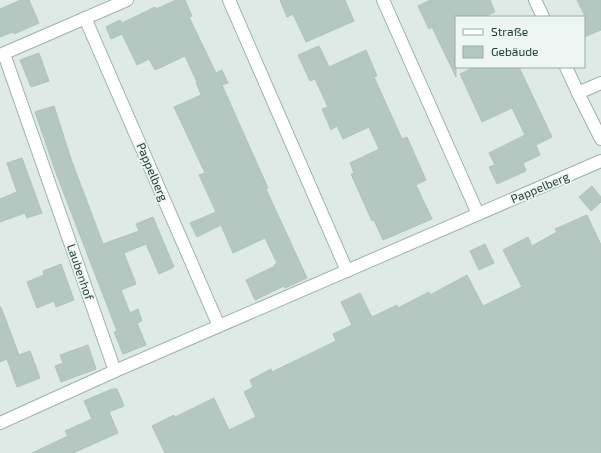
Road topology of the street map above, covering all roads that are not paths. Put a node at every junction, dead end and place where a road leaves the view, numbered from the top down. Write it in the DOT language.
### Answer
graph roads {
  1 [pos="127,0"];
  2 [pos="229,0"];
  3 [pos="383,0"];
  4 [pos="535,0"];
  5 [pos="543,16"];
  6 [pos="85,18"];
  7 [pos="2,54"];
  8 [pos="566,68"];
  9 [pos="601,83"];
  10 [pos="578,93"];
  11 [pos="601,139"];
  12 [pos="601,161"];
  13 [pos="478,214"];
  14 [pos="347,271"];
  15 [pos="219,326"];
  16 [pos="115,371"];
  17 [pos="0,423"];
  1 -- 6 [label="street"];
  2 -- 14 [label="street"];
  3 -- 13 [label="street"];
  4 -- 5 [label="street"];
  6 -- 7 [label="street"];
  6 -- 15 [label="street, Pappelberg"];
  7 -- 16 [label="street, Laubenhof"];
  8 -- 10 [label="street"];
  9 -- 10 [label="street"];
  10 -- 11 [label="street"];
  12 -- 13 [label="street, Pappelberg"];
  13 -- 14 [label="street, Pappelberg"];
  14 -- 15 [label="street, Pappelberg"];
  15 -- 16 [label="street, Pappelberg"];
  16 -- 17 [label="street"];
}
